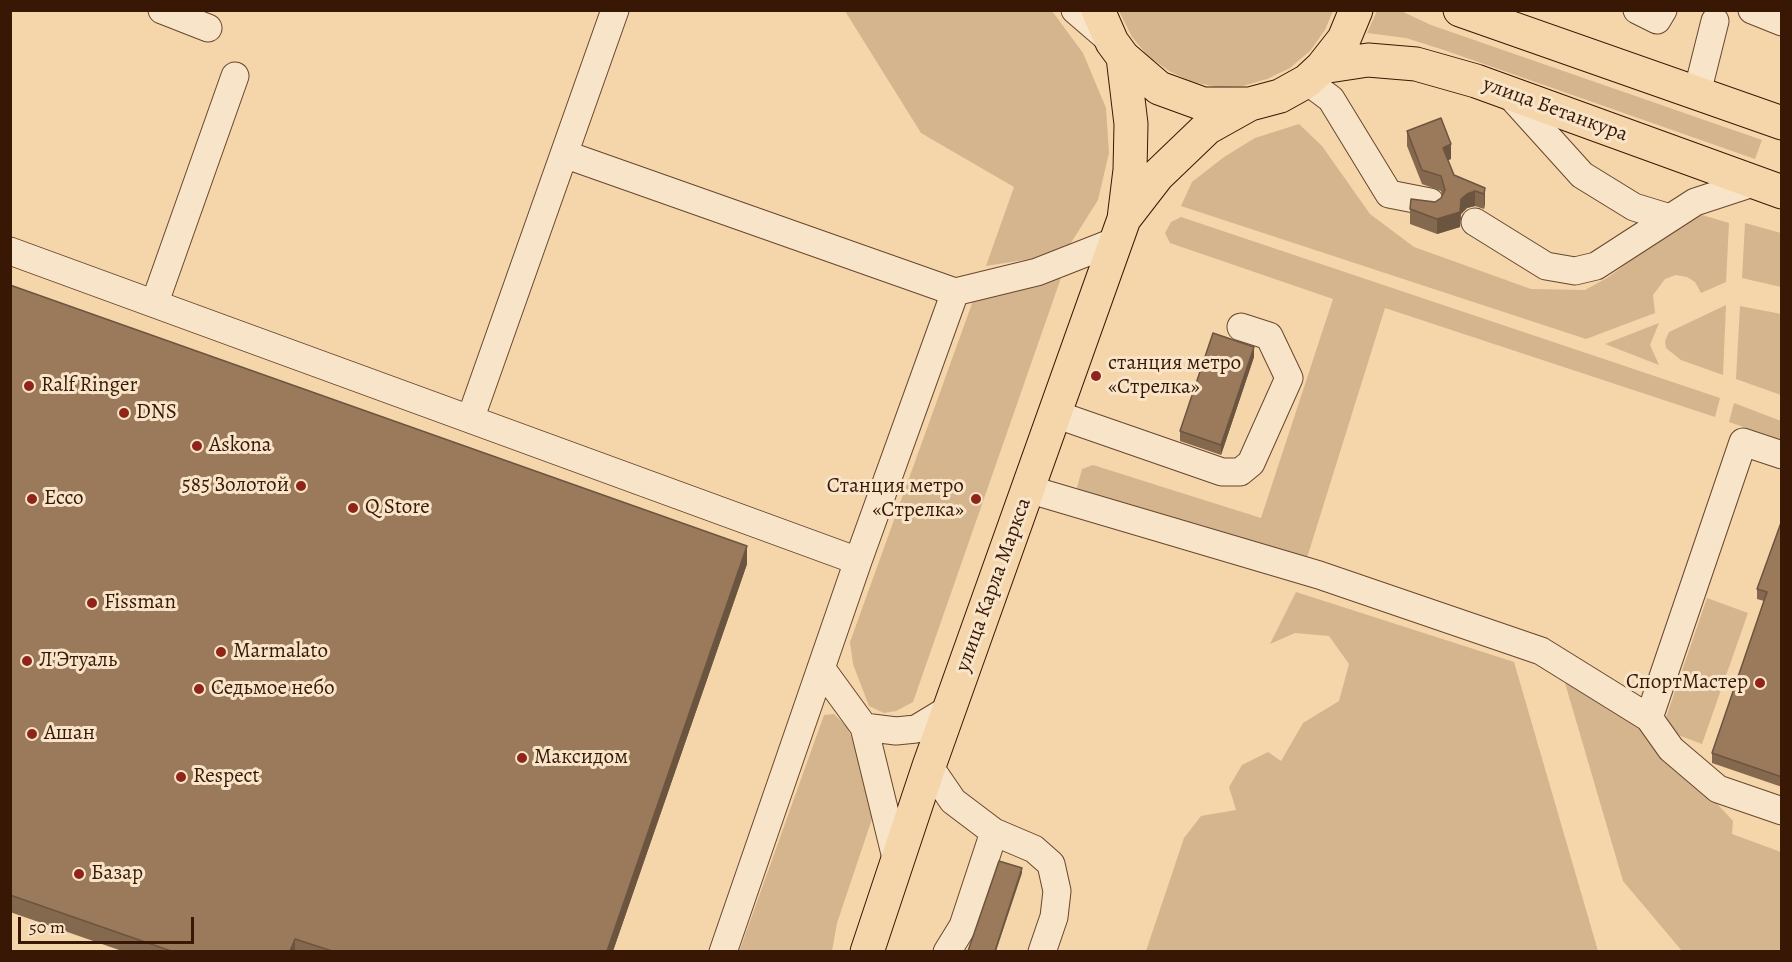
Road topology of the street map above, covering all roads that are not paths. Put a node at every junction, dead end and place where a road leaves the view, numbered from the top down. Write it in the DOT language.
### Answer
graph roads {
  1 [pos="162,10"];
  2 [pos="615,10"];
  3 [pos="1075,10"];
  4 [pos="1098,10"];
  5 [pos="1356,10"];
  6 [pos="1460,10"];
  7 [pos="1637,10"];
  8 [pos="1663,10"];
  9 [pos="1752,10"];
  10 [pos="1710,14"];
  11 [pos="1782,22"];
  12 [pos="208,28"];
  13 [pos="1117,50"];
  14 [pos="1315,74"];
  15 [pos="235,76"];
  16 [pos="1507,92"];
  17 [pos="1697,93"];
  18 [pos="1250,104"];
  19 [pos="1782,123"];
  20 [pos="564,154"];
  21 [pos="1767,188"];
  22 [pos="1430,202"];
  23 [pos="1670,218"];
  24 [pos="1475,222"];
  25 [pos="1120,230"];
  26 [pos="10,251"];
  27 [pos="955,292"];
  28 [pos="155,302"];
  29 [pos="1241,327"];
  30 [pos="1055,414"];
  31 [pos="471,417"];
  32 [pos="1782,455"];
  33 [pos="1028,489"];
  34 [pos="858,561"];
  35 [pos="821,668"];
  36 [pos="949,709"];
  37 [pos="1649,718"];
  38 [pos="864,727"];
  39 [pos="929,766"];
  40 [pos="1782,811"];
  41 [pos="994,832"];
  42 [pos="897,862"];
  43 [pos="723,951"];
  44 [pos="867,951"];
  45 [pos="947,951"];
  46 [pos="1042,951"];
  1 -- 12 [label="street"];
  2 -- 20 [label="street"];
  3 -- 13 [label="street"];
  4 -- 13 [label="main road"];
  5 -- 14 [label="main road"];
  6 -- 17 [label="main road"];
  7 -- 8 [label="street"];
  9 -- 11 [label="street"];
  10 -- 17 [label="street"];
  13 -- 18 [label="main road"];
  13 -- 25 [label="main road"];
  14 -- 16 [label="main road, улица Бетанкура"];
  14 -- 18 [label="main road"];
  14 -- 22 [label="street"];
  15 -- 28 [label="street"];
  16 -- 21 [label="main road, улица Бетанкура"];
  16 -- 23 [label="street"];
  17 -- 19 [label="main road"];
  18 -- 25 [label="main road"];
  20 -- 27 [label="street"];
  20 -- 31 [label="street"];
  21 -- 23 [label="street"];
  23 -- 24 [label="street"];
  25 -- 27 [label="street"];
  25 -- 30 [label="main road, улица Карла Маркса"];
  26 -- 28 [label="street"];
  27 -- 34 [label="street"];
  28 -- 31 [label="street"];
  29 -- 30 [label="street"];
  30 -- 33 [label="main road, улица Карла Маркса"];
  31 -- 34 [label="street"];
  32 -- 37 [label="street"];
  33 -- 36 [label="main road, улица Карла Маркса"];
  33 -- 37 [label="street"];
  34 -- 35 [label="street"];
  35 -- 38 [label="street"];
  35 -- 43 [label="street"];
  36 -- 38 [label="street"];
  36 -- 39 [label="main road, улица Карла Маркса"];
  37 -- 40 [label="street"];
  38 -- 42 [label="street"];
  39 -- 41 [label="street"];
  39 -- 42 [label="main road, улица Карла Маркса"];
  41 -- 45 [label="street"];
  41 -- 46 [label="street"];
  42 -- 44 [label="main road, улица Карла Маркса"];
}
